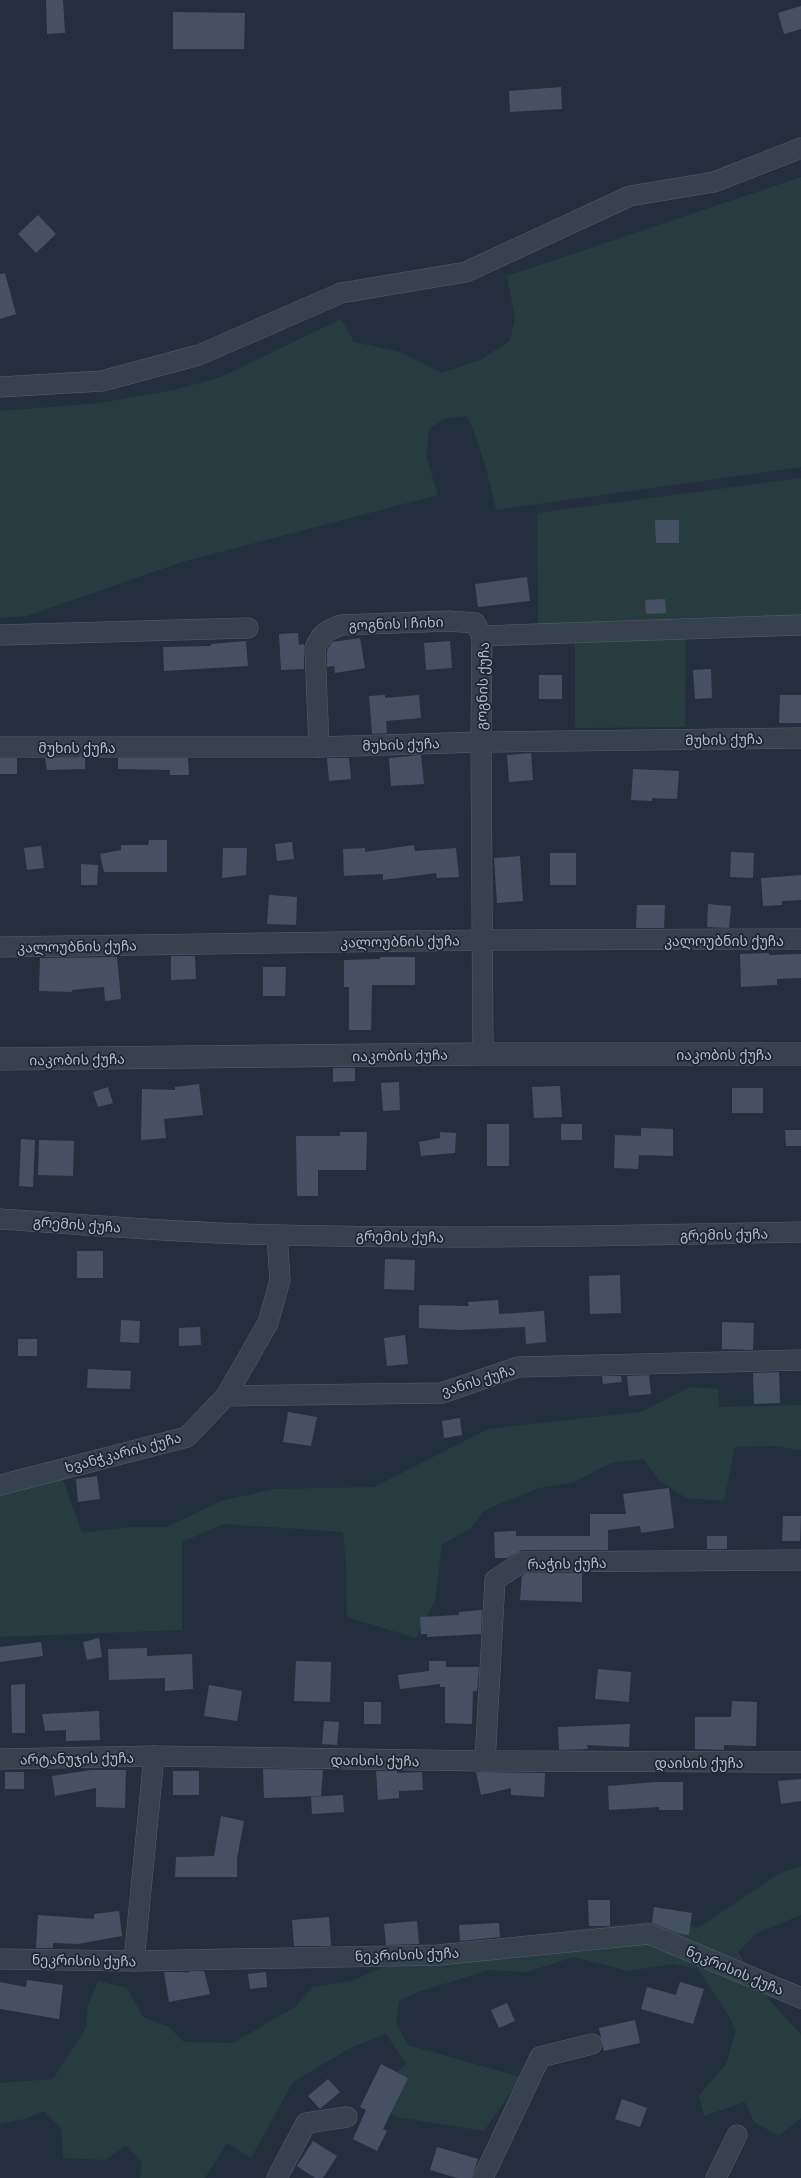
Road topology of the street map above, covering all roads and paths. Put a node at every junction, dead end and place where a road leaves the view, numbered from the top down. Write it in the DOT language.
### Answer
graph roads {
  1 [pos="801,148"];
  2 [pos="0,387"];
  3 [pos="801,625"];
  4 [pos="248,628"];
  5 [pos="0,635"];
  6 [pos="482,636"];
  7 [pos="801,738"];
  8 [pos="481,742"];
  9 [pos="0,747"];
  10 [pos="319,747"];
  11 [pos="484,940"];
  12 [pos="801,940"];
  13 [pos="0,947"];
  14 [pos="483,1054"];
  15 [pos="801,1054"];
  16 [pos="0,1059"];
  17 [pos="0,1218"];
  18 [pos="801,1232"];
  19 [pos="277,1235"];
  20 [pos="801,1360"];
  21 [pos="226,1396"];
  22 [pos="0,1485"];
  23 [pos="801,1560"];
  24 [pos="154,1756"];
  25 [pos="0,1759"];
  26 [pos="485,1761"];
  27 [pos="801,1762"];
  28 [pos="0,1959"];
  29 [pos="134,1961"];
  30 [pos="801,1998"];
  31 [pos="592,2044"];
  32 [pos="347,2117"];
  33 [pos="737,2135"];
  34 [pos="277,2178"];
  35 [pos="483,2178"];
  36 [pos="716,2178"];
  1 -- 2 [label="street"];
  3 -- 6 [label="street, გოგნის ქუჩა"];
  4 -- 5 [label="street"];
  6 -- 8 [label="street, გოგნის ქუჩა"];
  6 -- 10 [label="street, გოგნის I ჩიხი"];
  7 -- 8 [label="street, მუხის ქუჩა"];
  8 -- 10 [label="street, მუხის ქუჩა"];
  8 -- 11 [label="street, გოგნის ქუჩა"];
  9 -- 10 [label="street, მუხის ქუჩა"];
  11 -- 12 [label="street, კალოუბნის ქუჩა"];
  11 -- 13 [label="street, კალოუბნის ქუჩა"];
  11 -- 14 [label="street, გოგნის ქუჩა"];
  14 -- 15 [label="street, იაკობის ქუჩა"];
  14 -- 16 [label="street, იაკობის ქუჩა"];
  17 -- 19 [label="street, გრემის ქუჩა"];
  18 -- 19 [label="street, გრემის ქუჩა"];
  19 -- 21 [label="street, ხვანჭკარის ქუჩა"];
  20 -- 21 [label="street, ვანის ქუჩა"];
  21 -- 22 [label="street, ხვანჭკარის ქუჩა"];
  23 -- 26 [label="street, რაჭის ქუჩა"];
  24 -- 25 [label="street, არტანუჯის ქუჩა"];
  24 -- 26 [label="street, დაისის ქუჩა"];
  24 -- 29 [label="street"];
  26 -- 27 [label="street, დაისის ქუჩა"];
  28 -- 29 [label="street, ნეკრისის ქუჩა"];
  29 -- 30 [label="street, ნეკრისის ქუჩა"];
  31 -- 35 [label="street"];
  32 -- 34 [label="street"];
  33 -- 36 [label="street"];
}
